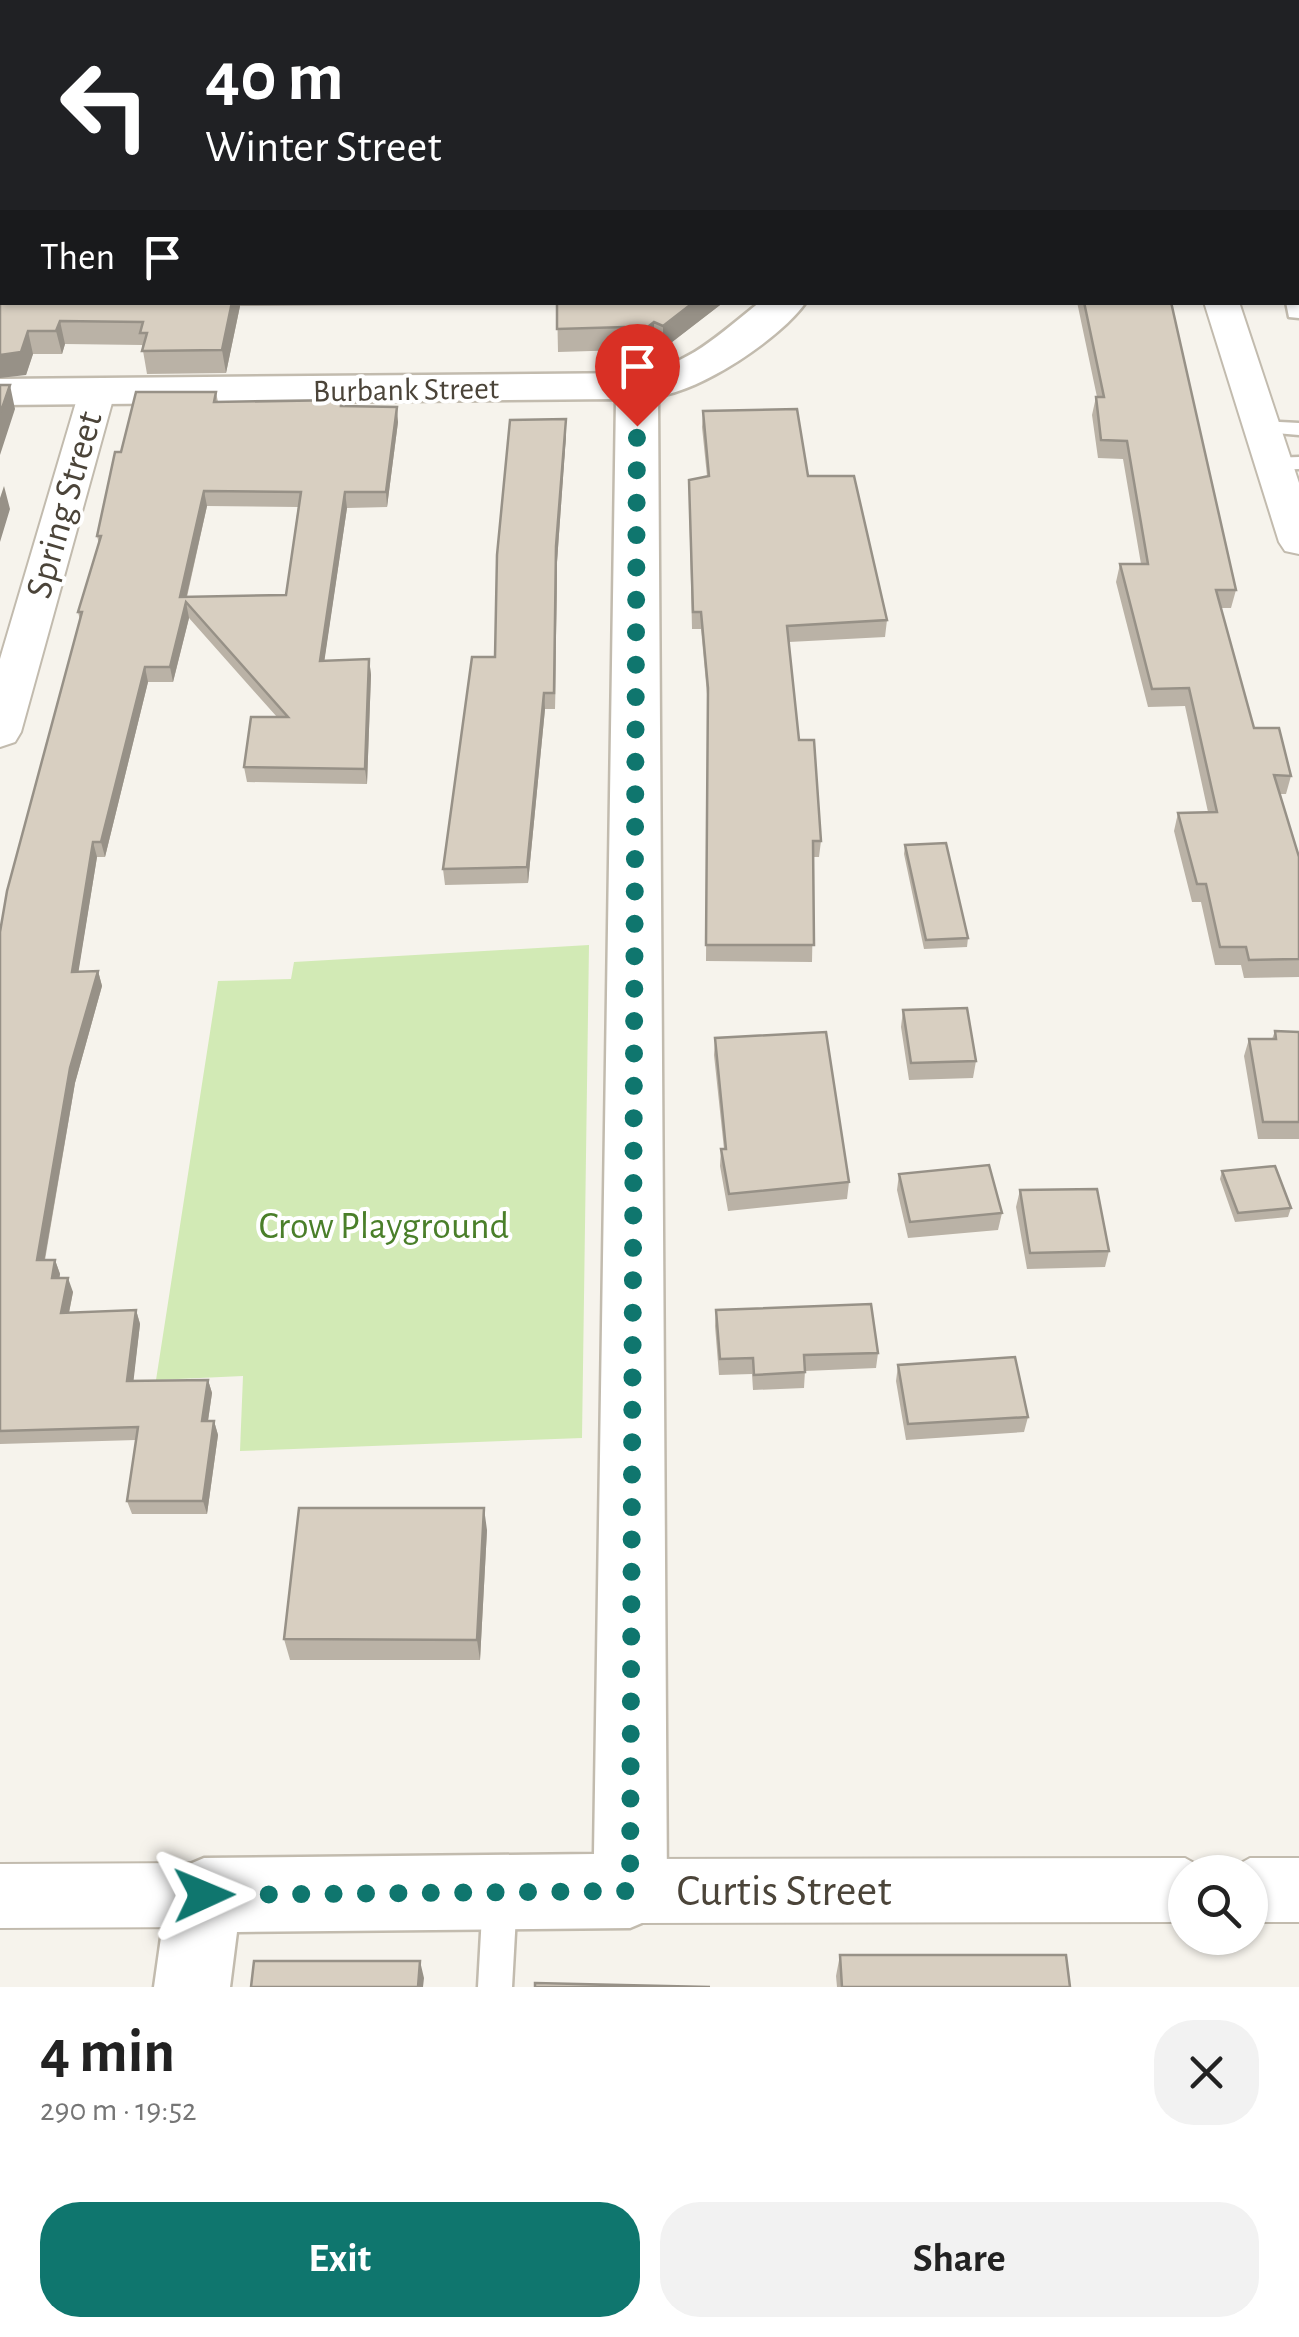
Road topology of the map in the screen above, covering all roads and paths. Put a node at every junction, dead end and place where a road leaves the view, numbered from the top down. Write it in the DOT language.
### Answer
graph roads {
  1 [pos="782,305"];
  2 [pos="1222,305"];
  3 [pos="637,386"];
  4 [pos="0,392"];
  5 [pos="97,392"];
  6 [pos="1261,428"];
  7 [pos="1299,429"];
  8 [pos="1286,463"];
  9 [pos="1299,542"];
  10 [pos="0,732"];
  11 [pos="1168,1890"];
  12 [pos="1268,1890"];
  13 [pos="1299,1890"];
  14 [pos="630,1891"];
  15 [pos="500,1892"];
  16 [pos="204,1895"];
  17 [pos="0,1896"];
  18 [pos="192,1987"];
  19 [pos="495,1987"];
  1 -- 3 [label="street, Burbank Street"];
  2 -- 6 [label="street"];
  3 -- 5 [label="street, Burbank Street"];
  3 -- 14 [label="street"];
  4 -- 5 [label="street, Burbank Street"];
  5 -- 10 [label="street, Spring Street"];
  6 -- 7 [label="lane"];
  6 -- 8 [label="street"];
  8 -- 9 [label="street"];
  11 -- 14 [label="street, Curtis Street"];
  12 -- 13 [label="street"];
  14 -- 15 [label="street, Curtis Street"];
  15 -- 16 [label="street, Curtis Street"];
  15 -- 19 [label="lane"];
  16 -- 17 [label="street"];
  16 -- 18 [label="street"];
}
